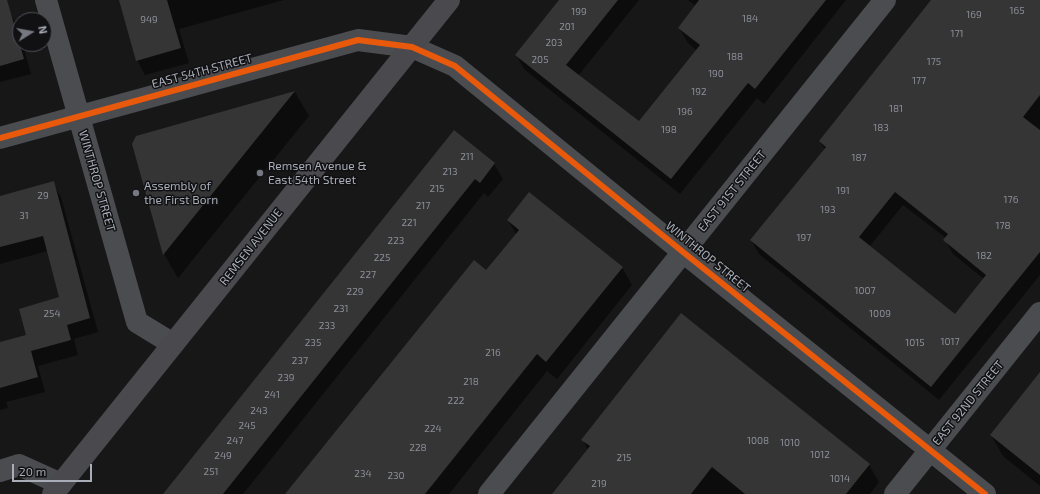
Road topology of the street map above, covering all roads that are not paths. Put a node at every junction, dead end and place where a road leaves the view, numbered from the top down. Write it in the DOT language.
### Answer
graph roads {
  1 [pos="46,0"];
  2 [pos="449,0"];
  3 [pos="885,0"];
  4 [pos="412,47"];
  5 [pos="79,116"];
  6 [pos="0,138"];
  7 [pos="683,252"];
  8 [pos="1040,313"];
  9 [pos="173,344"];
  10 [pos="930,450"];
  11 [pos="0,471"];
  12 [pos="57,489"];
  13 [pos="489,494"];
  14 [pos="895,494"];
  15 [pos="986,494"];
  1 -- 5 [label="street, WINTHROP STREET"];
  2 -- 4 [label="main road, REMSEN AVENUE"];
  3 -- 7 [label="street, EAST 91ST STREET"];
  4 -- 5 [label="street, EAST 54TH STREET"];
  4 -- 7 [label="street, WINTHROP STREET"];
  4 -- 9 [label="main road, REMSEN AVENUE"];
  5 -- 6 [label="street, EAST 54TH STREET"];
  5 -- 9 [label="street, WINTHROP STREET"];
  7 -- 10 [label="street, WINTHROP STREET"];
  7 -- 13 [label="street, EAST 91ST STREET"];
  8 -- 10 [label="street, EAST 92ND STREET"];
  9 -- 12 [label="main road, REMSEN AVENUE"];
  10 -- 14 [label="street, EAST 92ND STREET"];
  10 -- 15 [label="street, WINTHROP STREET"];
  11 -- 12 [label="street"];
}
